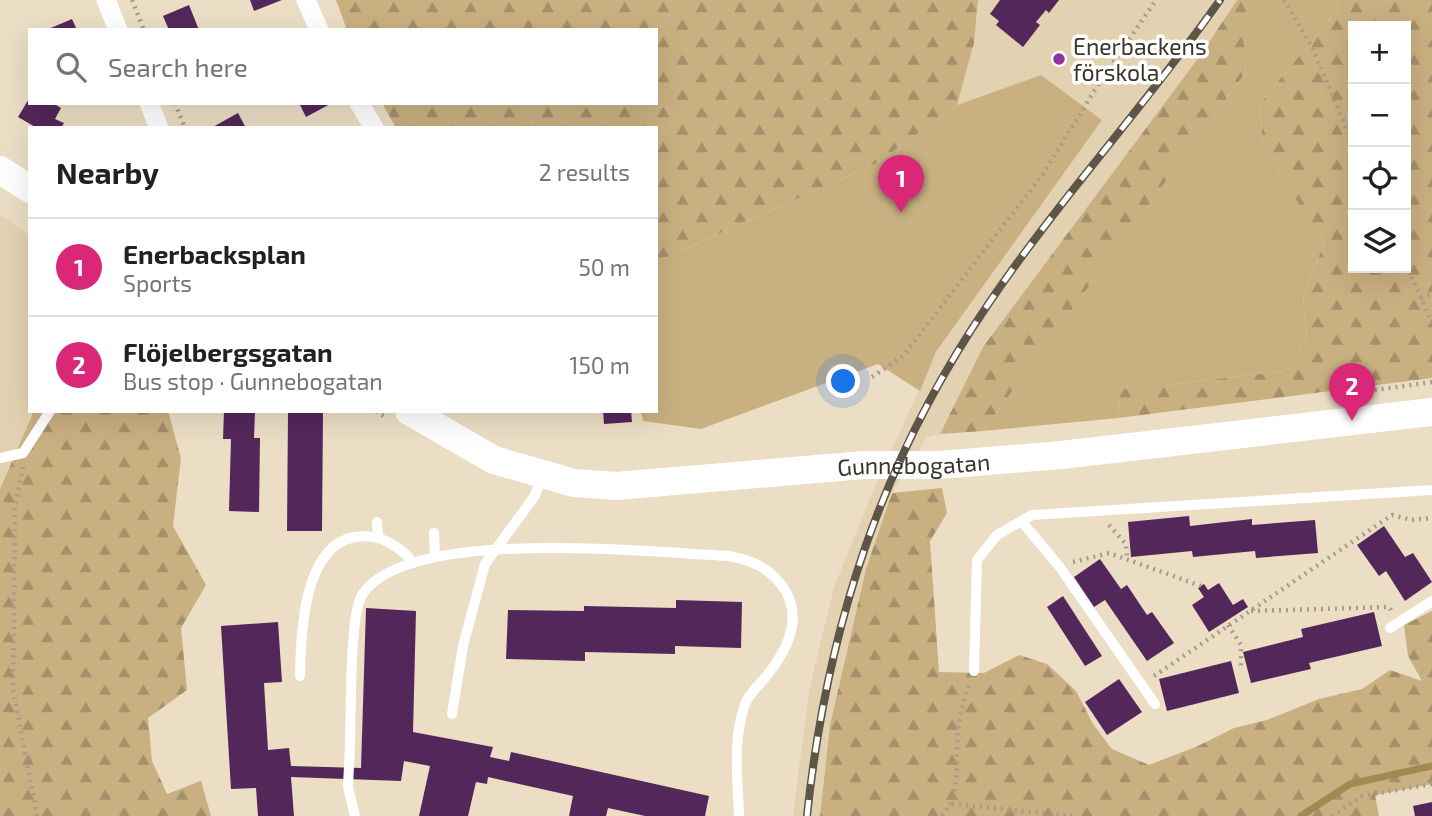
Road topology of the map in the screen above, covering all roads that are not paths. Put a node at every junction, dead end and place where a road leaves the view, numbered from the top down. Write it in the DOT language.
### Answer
graph roads {
  1 [pos="106,0"];
  2 [pos="306,0"];
  3 [pos="117,28"];
  4 [pos="318,28"];
  5 [pos="150,105"];
  6 [pos="360,105"];
  7 [pos="158,126"];
  8 [pos="372,126"];
  9 [pos="0,170"];
  10 [pos="28,188"];
  11 [pos="1432,412"];
  12 [pos="49,413"];
  13 [pos="422,414"];
  14 [pos="0,458"];
  15 [pos="543,476"];
  16 [pos="1432,490"];
  17 [pos="1021,521"];
  18 [pos="377,522"];
  19 [pos="434,533"];
  20 [pos="378,537"];
  21 [pos="497,548"];
  22 [pos="435,557"];
  23 [pos="413,563"];
  24 [pos="1432,601"];
  25 [pos="1390,628"];
  26 [pos="974,671"];
  27 [pos="300,676"];
  28 [pos="1155,704"];
  29 [pos="452,715"];
  30 [pos="355,816"];
  31 [pos="739,816"];
  1 -- 3 [label="street"];
  2 -- 4 [label="street"];
  5 -- 7 [label="street"];
  6 -- 8 [label="street"];
  9 -- 10 [label="street"];
  11 -- 15 [label="street, Gunnebogatan"];
  12 -- 14 [label="lane"];
  13 -- 15 [label="street, Gunnebogatan"];
  15 -- 21 [label="lane"];
  16 -- 17 [label="lane"];
  17 -- 26 [label="lane"];
  17 -- 28 [label="lane"];
  18 -- 20 [label="lane"];
  19 -- 22 [label="lane"];
  20 -- 23 [label="lane"];
  20 -- 27 [label="lane"];
  21 -- 22 [label="lane"];
  21 -- 29 [label="lane"];
  21 -- 31 [label="lane"];
  22 -- 23 [label="lane"];
  23 -- 30 [label="lane"];
  24 -- 25 [label="lane"];
}
